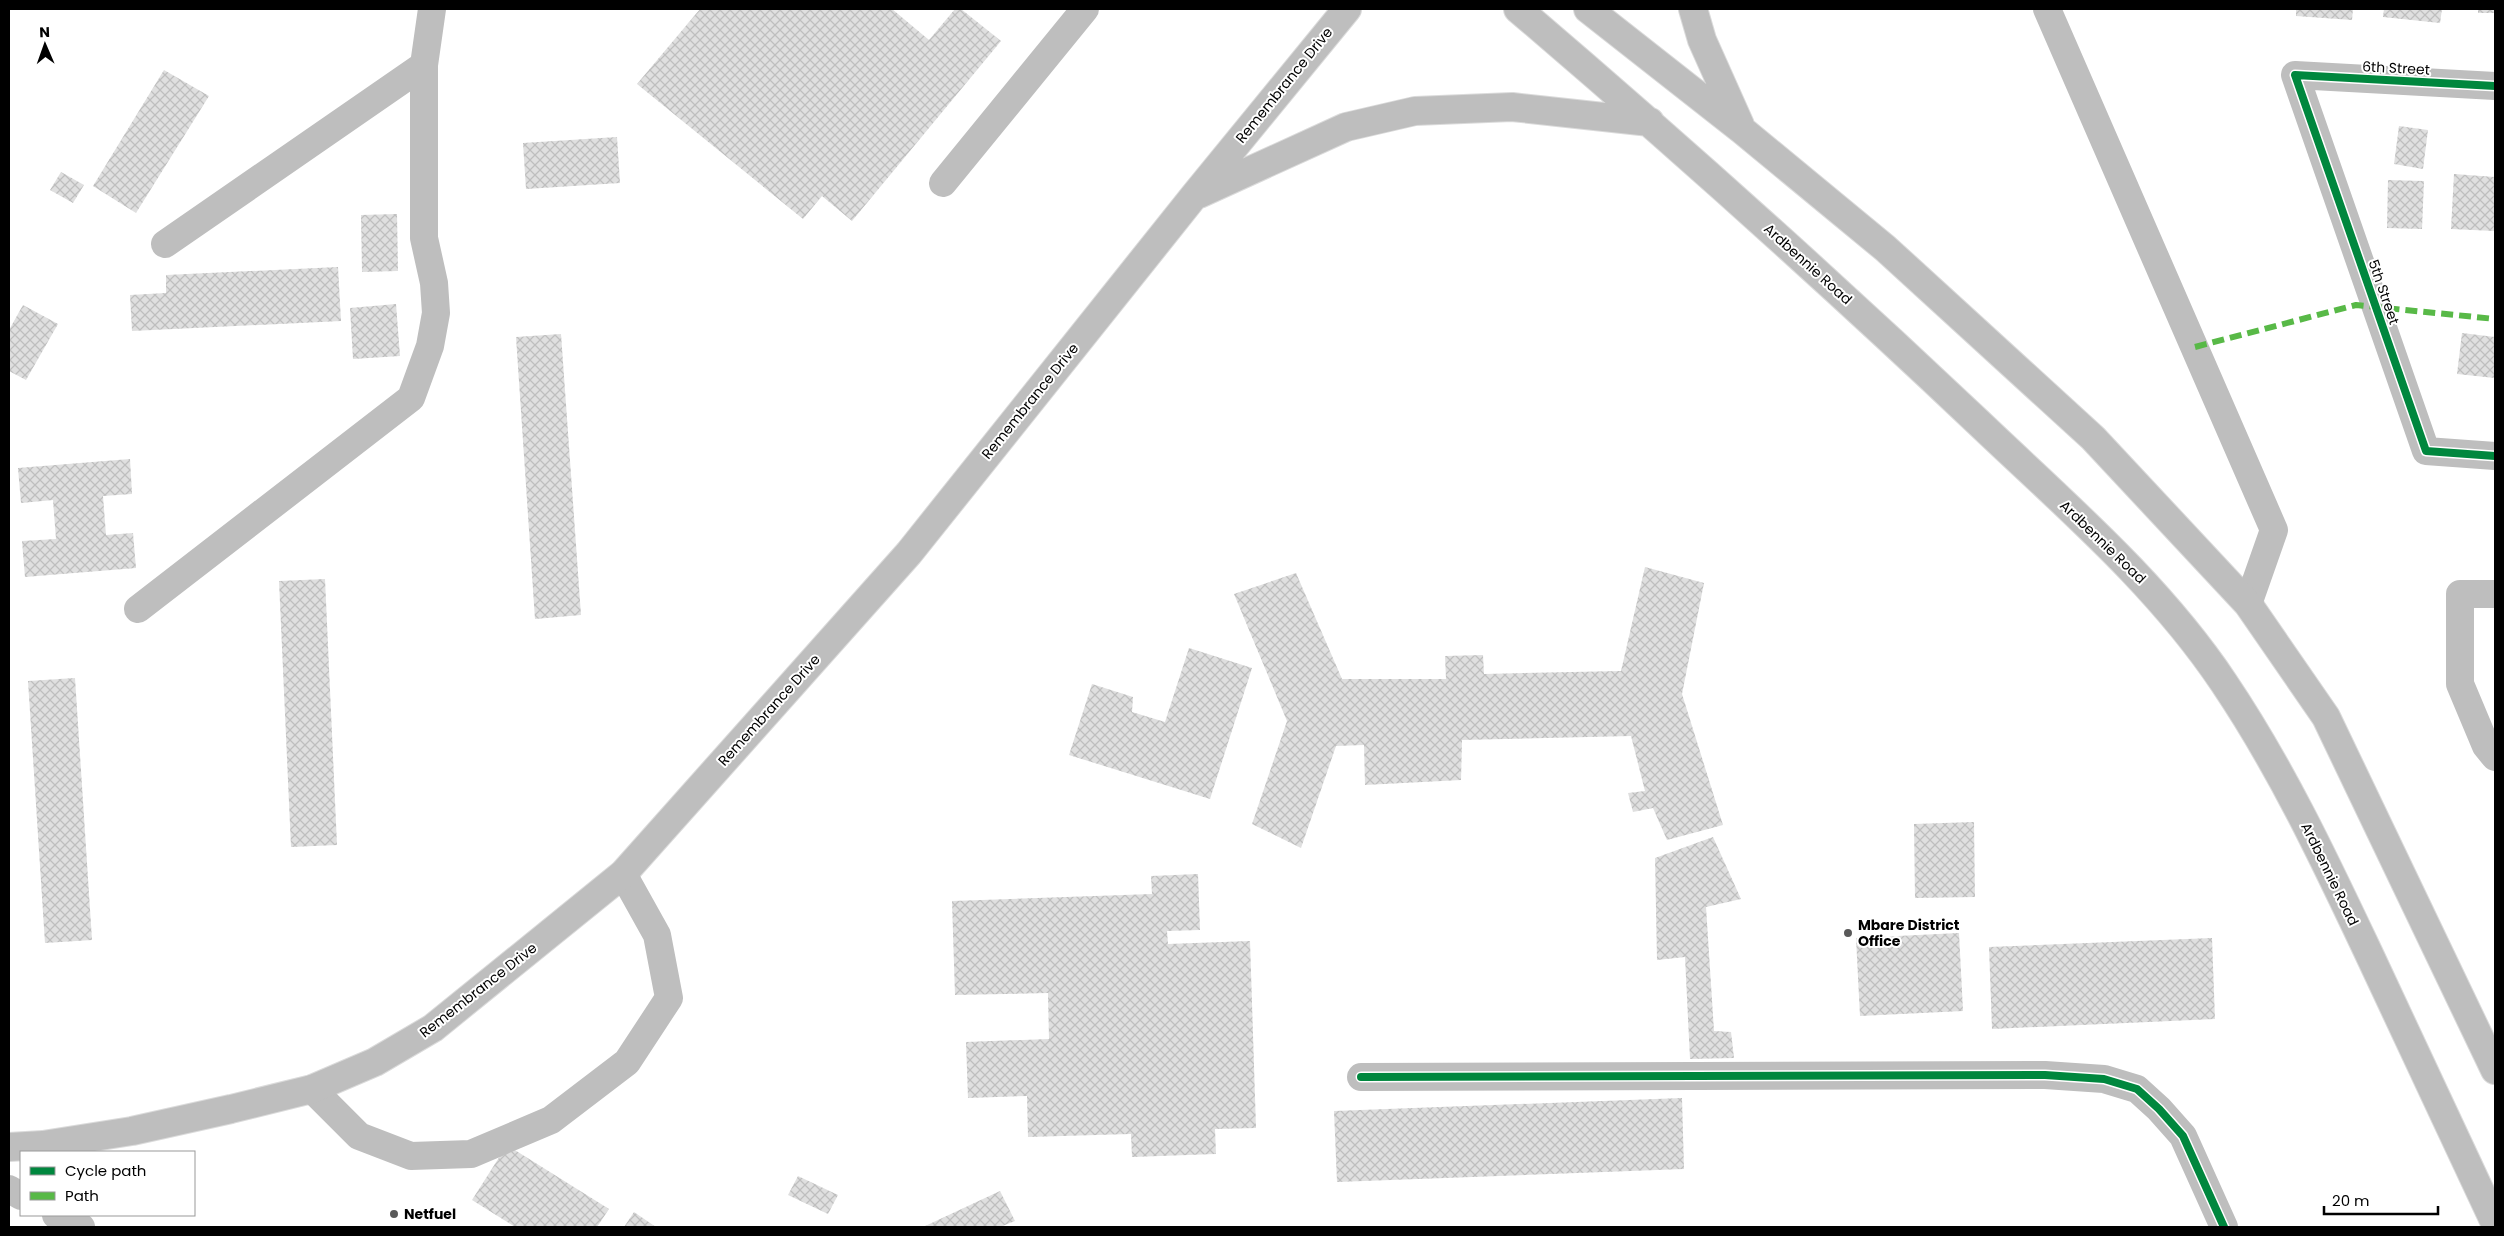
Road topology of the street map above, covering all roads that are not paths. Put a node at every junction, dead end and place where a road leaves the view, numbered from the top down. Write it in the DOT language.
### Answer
graph roads {
  1 [pos="432,9"];
  2 [pos="1085,9"];
  3 [pos="1347,9"];
  4 [pos="1518,9"];
  5 [pos="1588,9"];
  6 [pos="1693,9"];
  7 [pos="2047,9"];
  8 [pos="424,65"];
  9 [pos="2295,75"];
  10 [pos="2495,86"];
  11 [pos="1650,122"];
  12 [pos="1742,130"];
  13 [pos="943,183"];
  14 [pos="1194,196"];
  15 [pos="165,244"];
  16 [pos="2495,456"];
  17 [pos="2495,594"];
  18 [pos="2248,604"];
  19 [pos="138,609"];
  20 [pos="2495,757"];
  21 [pos="622,874"];
  22 [pos="2495,1070"];
  23 [pos="1361,1077"];
  24 [pos="312,1089"];
  25 [pos="9,1147"];
  26 [pos="9,1189"];
  27 [pos="20,1195"];
  28 [pos="58,1216"];
  29 [pos="2495,1223"];
  30 [pos="81,1227"];
  31 [pos="2224,1227"];
  1 -- 8 [label="main road"];
  2 -- 13 [label="main road"];
  3 -- 14 [label="main road, Remembrance Drive"];
  4 -- 11 [label="main road, Ardbennie Road"];
  5 -- 12 [label="main road"];
  6 -- 12 [label="main road"];
  7 -- 18 [label="main road"];
  8 -- 15 [label="main road"];
  8 -- 19 [label="main road"];
  9 -- 10 [label="main road, 6th Street"];
  9 -- 16 [label="main road, 5th Street"];
  11 -- 14 [label="main road"];
  11 -- 29 [label="main road, Ardbennie Road"];
  12 -- 18 [label="main road"];
  14 -- 21 [label="main road, Remembrance Drive"];
  17 -- 20 [label="main road"];
  18 -- 22 [label="main road"];
  21 -- 24 [label="main road, Remembrance Drive"];
  21 -- 24 [label="main road"];
  23 -- 31 [label="main road"];
  24 -- 25 [label="main road, Remembrance Drive"];
  26 -- 27 [label="main road"];
  28 -- 30 [label="main road"];
}
